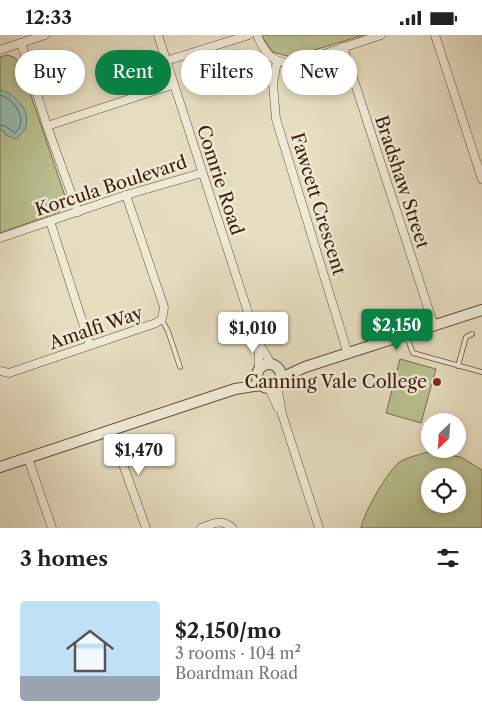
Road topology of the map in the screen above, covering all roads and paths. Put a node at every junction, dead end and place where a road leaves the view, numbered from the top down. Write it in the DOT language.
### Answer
graph roads {
  1 [pos="45,35"];
  2 [pos="158,35"];
  3 [pos="249,35"];
  4 [pos="257,35"];
  5 [pos="381,35"];
  6 [pos="435,35"];
  7 [pos="21,43"];
  8 [pos="343,47"];
  9 [pos="0,50"];
  10 [pos="163,50"];
  11 [pos="171,59"];
  12 [pos="277,61"];
  13 [pos="171,81"];
  14 [pos="172,85"];
  15 [pos="48,126"];
  16 [pos="202,173"];
  17 [pos="482,179"];
  18 [pos="126,195"];
  19 [pos="78,212"];
  20 [pos="50,221"];
  21 [pos="0,238"];
  22 [pos="482,310"];
  23 [pos="162,319"];
  24 [pos="434,326"];
  25 [pos="255,334"];
  26 [pos="406,335"];
  27 [pos="472,335"];
  28 [pos="90,345"];
  29 [pos="348,354"];
  30 [pos="458,366"];
  31 [pos="180,367"];
  32 [pos="0,371"];
  33 [pos="258,372"];
  34 [pos="482,372"];
  35 [pos="273,378"];
  36 [pos="235,389"];
  37 [pos="111,431"];
  38 [pos="28,458"];
  39 [pos="0,467"];
  40 [pos="229,526"];
  41 [pos="52,528"];
  42 [pos="146,528"];
  43 [pos="201,528"];
  44 [pos="319,528"];
  1 -- 7 [label="street"];
  2 -- 10 [label="street, Comrie Road"];
  3 -- 11 [label="street"];
  4 -- 12 [label="street"];
  5 -- 8 [label="street"];
  6 -- 17 [label="street"];
  7 -- 9 [label="street"];
  7 -- 15 [label="street"];
  8 -- 12 [label="street"];
  8 -- 24 [label="street, Bradshaw Street"];
  12 -- 29 [label="street, Fawcett Crescent"];
  13 -- 14 [label="street, Comrie Road"];
  14 -- 15 [label="street"];
  14 -- 16 [label="street, Comrie Road"];
  15 -- 19 [label="street"];
  16 -- 18 [label="street, Korcula Boulevard"];
  16 -- 25 [label="street, Comrie Road"];
  18 -- 19 [label="street, Korcula Boulevard"];
  18 -- 23 [label="street, Amalfi Way"];
  19 -- 20 [label="street, Korcula Boulevard"];
  20 -- 21 [label="street, Korcula Boulevard"];
  20 -- 28 [label="street"];
  22 -- 24 [label="street"];
  23 -- 28 [label="street, Amalfi Way"];
  23 -- 31 [label="lane"];
  24 -- 26 [label="street"];
  25 -- 33 [label="street, Comrie Road"];
  25 -- 35 [label="street, Comrie Road"];
  26 -- 29 [label="street"];
  26 -- 30 [label="lane"];
  27 -- 30 [label="lane"];
  28 -- 32 [label="street, Amalfi Way"];
  29 -- 35 [label="street"];
  30 -- 34 [label="lane"];
  33 -- 35 [label="street"];
  33 -- 35 [label="street"];
  33 -- 36 [label="street"];
  35 -- 36 [label="street"];
  35 -- 44 [label="street, Comrie Road"];
  36 -- 37 [label="street"];
  37 -- 38 [label="street"];
  37 -- 42 [label="street"];
  38 -- 39 [label="street"];
  38 -- 41 [label="street"];
  40 -- 43 [label="street"];
}
